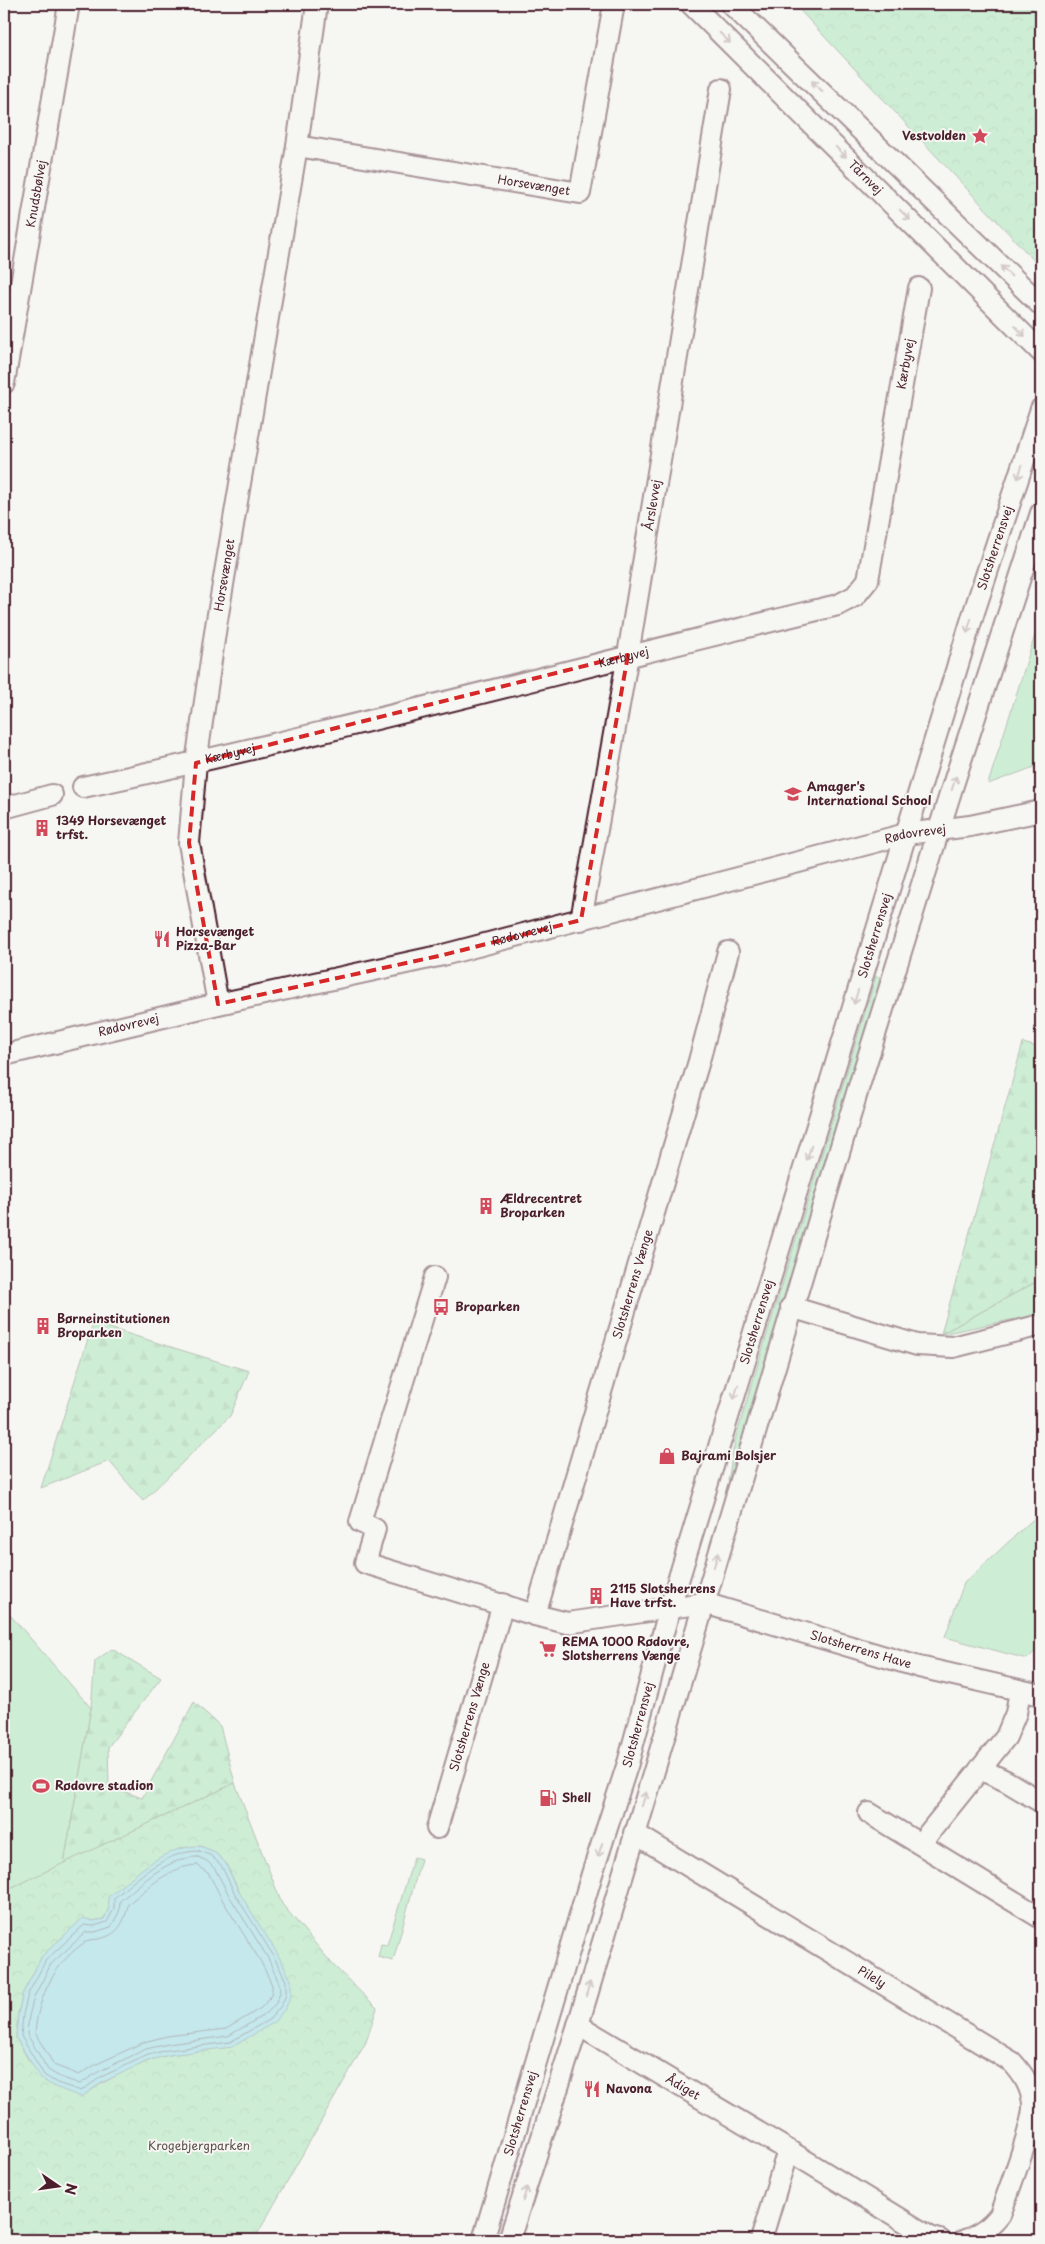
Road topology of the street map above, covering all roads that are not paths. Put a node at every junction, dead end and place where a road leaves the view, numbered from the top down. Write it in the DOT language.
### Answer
graph roads {
  1 [pos="70,4"];
  2 [pos="317,4"];
  3 [pos="614,4"];
  4 [pos="691,4"];
  5 [pos="731,4"];
  6 [pos="721,89"];
  7 [pos="297,146"];
  8 [pos="919,288"];
  9 [pos="1041,305"];
  10 [pos="9,326"];
  11 [pos="1041,352"];
  12 [pos="4,383"];
  13 [pos="1041,409"];
  14 [pos="1041,513"];
  15 [pos="628,655"];
  16 [pos="196,763"];
  17 [pos="83,787"];
  18 [pos="52,795"];
  19 [pos="4,808"];
  20 [pos="1041,812"];
  21 [pos="939,830"];
  22 [pos="906,834"];
  23 [pos="581,920"];
  24 [pos="728,952"];
  25 [pos="218,1004"];
  26 [pos="4,1056"];
  27 [pos="435,1277"];
  28 [pos="791,1308"];
  29 [pos="1041,1325"];
  30 [pos="704,1603"];
  31 [pos="503,1604"];
  32 [pos="670,1607"];
  33 [pos="535,1615"];
  34 [pos="1020,1691"];
  35 [pos="1041,1695"];
  36 [pos="980,1769"];
  37 [pos="1041,1802"];
  38 [pos="869,1812"];
  39 [pos="437,1828"];
  40 [pos="634,1833"];
  41 [pos="920,1844"];
  42 [pos="1041,1918"];
  43 [pos="578,2025"];
  44 [pos="788,2150"];
  45 [pos="482,2240"];
  46 [pos="509,2240"];
  47 [pos="761,2240"];
  48 [pos="940,2240"];
  49 [pos="965,2240"];
  1 -- 10 [label="street, Knudsbølvej"];
  2 -- 7 [label="street, Horsevænget"];
  3 -- 7 [label="street, Horsevænget"];
  4 -- 11 [label="street, Tårnvej, one-way"];
  9 -- 5 [label="street, one-way"];
  6 -- 15 [label="street, Årslevvej"];
  7 -- 16 [label="street, Horsevænget"];
  8 -- 15 [label="street, Kærbyvej"];
  10 -- 12 [label="street, Knudsbølvej"];
  13 -- 22 [label="street, Slotsherrensvej, one-way"];
  21 -- 14 [label="street, one-way"];
  15 -- 16 [label="street, Kærbyvej"];
  15 -- 23 [label="street, Årslevvej"];
  16 -- 17 [label="street, Kærbyvej"];
  16 -- 25 [label="street, Horsevænget"];
  18 -- 19 [label="street"];
  20 -- 21 [label="street, Rødovrevej"];
  21 -- 22 [label="street, Rødovrevej"];
  21 -- 28 [label="street"];
  22 -- 23 [label="street, Rødovrevej"];
  22 -- 32 [label="street, Slotsherrensvej, one-way"];
  23 -- 25 [label="street, Rødovrevej"];
  24 -- 33 [label="street, Slotsherrens Vænge"];
  25 -- 26 [label="street, Rødovrevej"];
  27 -- 31 [label="street"];
  28 -- 29 [label="street"];
  30 -- 28 [label="street, one-way"];
  30 -- 32 [label="street"];
  30 -- 34 [label="street, Slotsherrens Have"];
  40 -- 30 [label="street, one-way"];
  31 -- 33 [label="street"];
  31 -- 39 [label="street, Slotsherrens Vænge"];
  32 -- 33 [label="street"];
  32 -- 45 [label="street, Slotsherrensvej, one-way"];
  34 -- 35 [label="street, Slotsherrens Have"];
  34 -- 36 [label="street"];
  36 -- 37 [label="street"];
  36 -- 41 [label="street"];
  38 -- 41 [label="street"];
  43 -- 40 [label="street, one-way"];
  40 -- 49 [label="street, Pilely"];
  41 -- 42 [label="street"];
  43 -- 44 [label="street, Ådiget"];
  46 -- 43 [label="street, one-way"];
  44 -- 47 [label="street"];
  44 -- 48 [label="street, Ådiget"];
}
